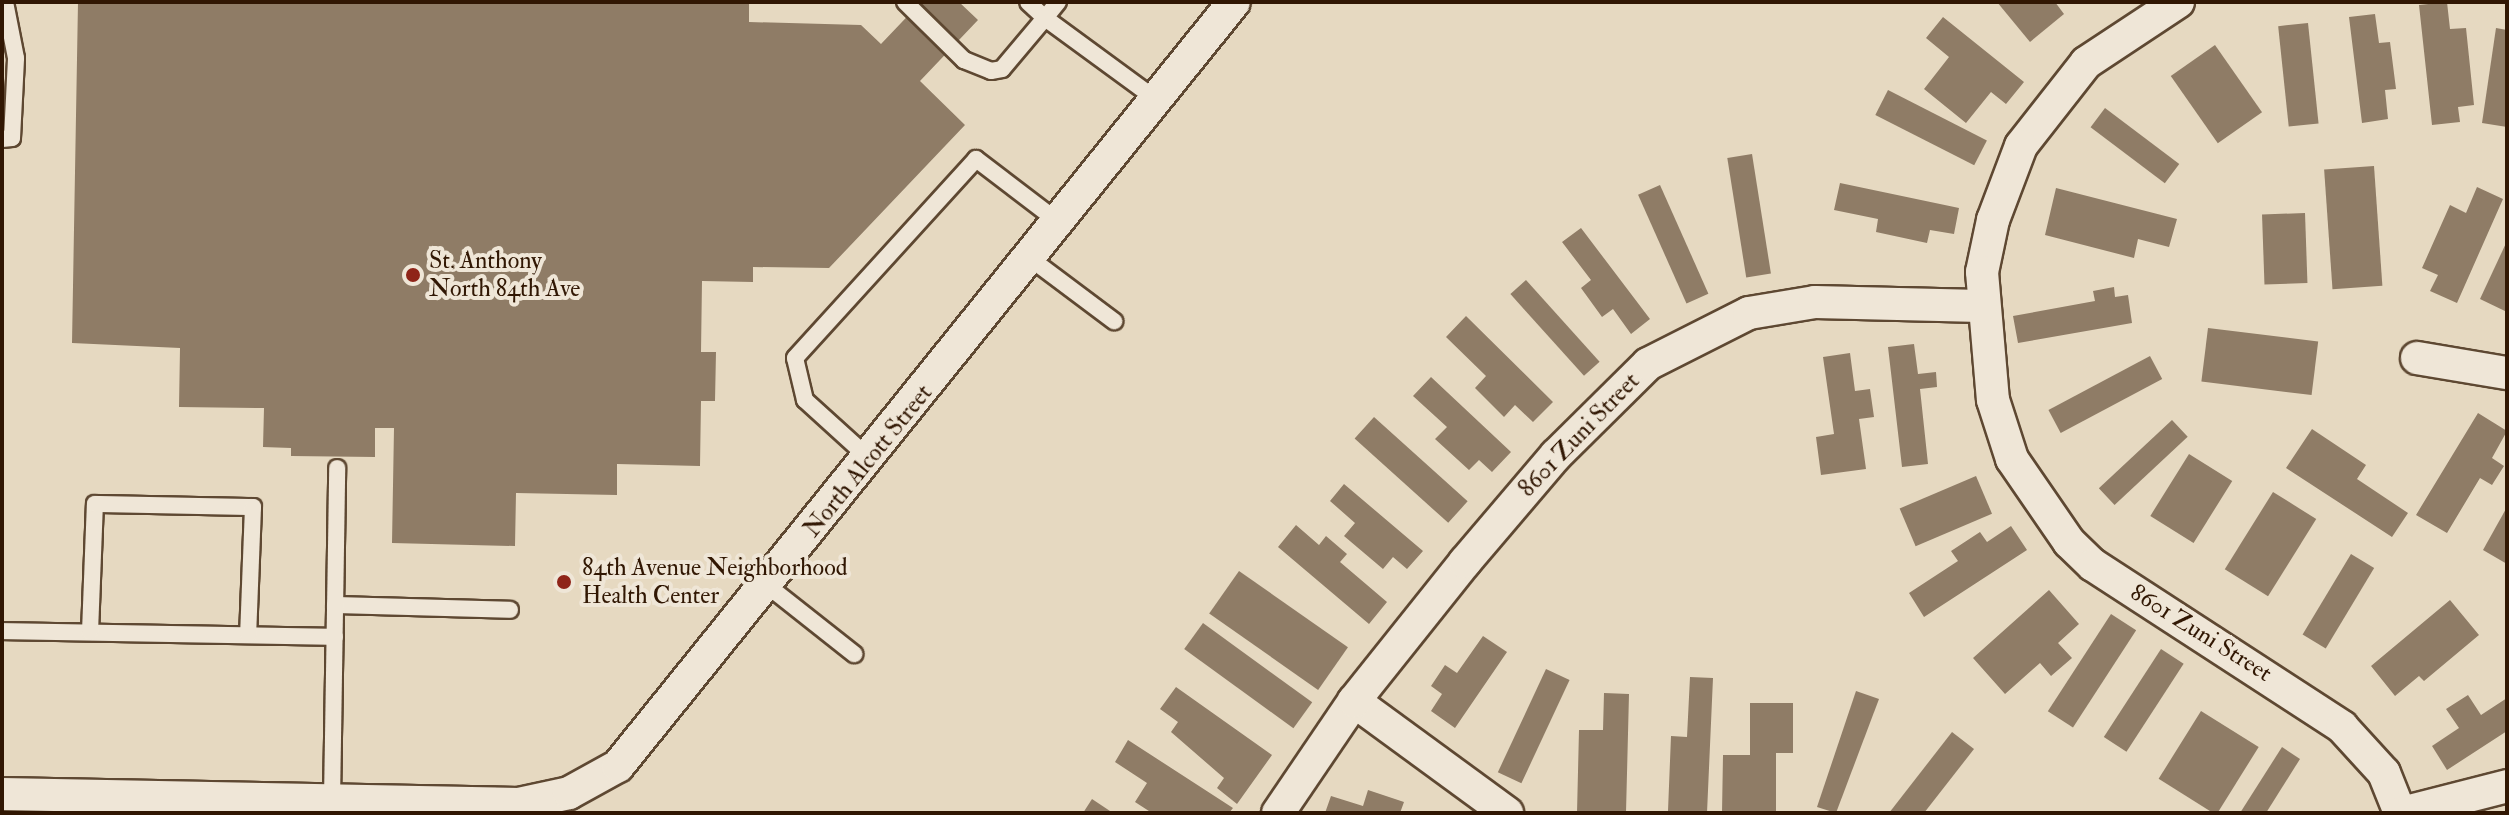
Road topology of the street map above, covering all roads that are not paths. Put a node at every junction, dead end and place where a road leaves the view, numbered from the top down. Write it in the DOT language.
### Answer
graph roads {
  1 [pos="5,2"];
  2 [pos="905,2"];
  3 [pos="1028,2"];
  4 [pos="1058,2"];
  5 [pos="1234,2"];
  6 [pos="2178,2"];
  7 [pos="1045,18"];
  8 [pos="1157,100"];
  9 [pos="2,139"];
  10 [pos="1060,223"];
  11 [pos="1031,259"];
  12 [pos="1981,306"];
  13 [pos="1114,321"];
  14 [pos="2417,358"];
  15 [pos="2507,373"];
  16 [pos="870,459"];
  17 [pos="337,468"];
  18 [pos="768,586"];
  19 [pos="335,605"];
  20 [pos="510,610"];
  21 [pos="2,631"];
  22 [pos="90,632"];
  23 [pos="248,635"];
  24 [pos="335,637"];
  25 [pos="854,654"];
  26 [pos="1354,701"];
  27 [pos="2507,786"];
  28 [pos="2,794"];
  29 [pos="332,801"];
  30 [pos="379,808"];
  31 [pos="1278,813"];
  32 [pos="1507,813"];
  33 [pos="2401,813"];
  1 -- 9 [label="lane"];
  2 -- 7 [label="lane"];
  3 -- 7 [label="lane"];
  4 -- 7 [label="lane"];
  5 -- 8 [label="street, North Alcott Street"];
  6 -- 12 [label="street, 8601 Zuni Street"];
  7 -- 8 [label="lane"];
  8 -- 10 [label="street, North Alcott Street"];
  10 -- 11 [label="street, North Alcott Street"];
  10 -- 16 [label="lane"];
  11 -- 13 [label="lane"];
  11 -- 16 [label="street, North Alcott Street"];
  12 -- 26 [label="street, 8601 Zuni Street"];
  12 -- 33 [label="street, 8601 Zuni Street"];
  14 -- 15 [label="street"];
  16 -- 18 [label="street, North Alcott Street"];
  17 -- 19 [label="lane"];
  18 -- 25 [label="lane"];
  18 -- 30 [label="street, North Alcott Street"];
  19 -- 20 [label="lane"];
  19 -- 24 [label="lane"];
  21 -- 22 [label="lane"];
  22 -- 23 [label="lane"];
  22 -- 23 [label="lane"];
  23 -- 24 [label="lane"];
  24 -- 29 [label="lane"];
  26 -- 31 [label="street, 8601 Zuni Street"];
  26 -- 32 [label="street"];
  27 -- 33 [label="street, 8601 Zuni Street"];
  28 -- 29 [label="street, North Alcott Street"];
  29 -- 30 [label="street, North Alcott Street"];
}
